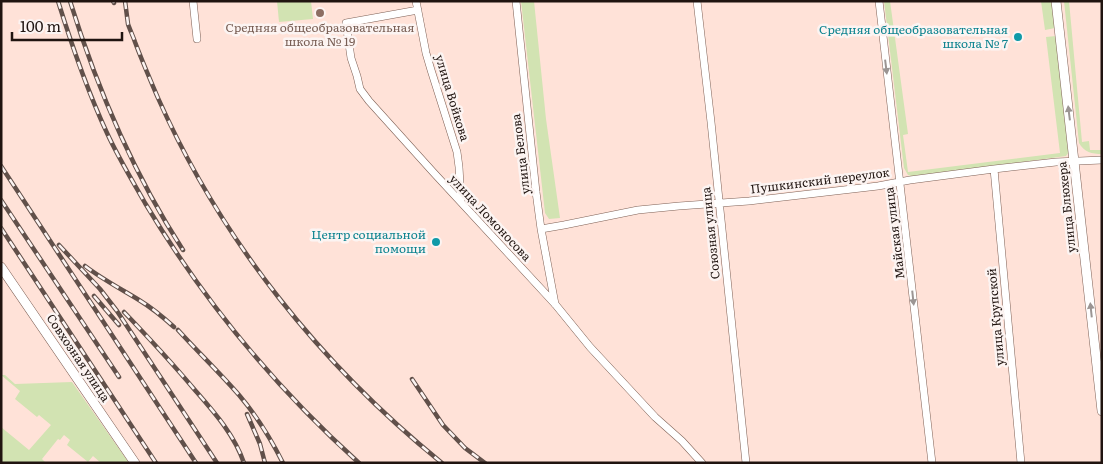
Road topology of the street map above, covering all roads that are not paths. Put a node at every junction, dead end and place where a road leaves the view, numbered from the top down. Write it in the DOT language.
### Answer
graph roads {
  1 [pos="193,1"];
  2 [pos="416,1"];
  3 [pos="516,1"];
  4 [pos="696,1"];
  5 [pos="879,1"];
  6 [pos="1056,1"];
  7 [pos="418,10"];
  8 [pos="197,39"];
  9 [pos="1102,160"];
  10 [pos="1074,162"];
  11 [pos="994,169"];
  12 [pos="900,182"];
  13 [pos="461,202"];
  14 [pos="719,202"];
  15 [pos="542,228"];
  16 [pos="1,267"];
  17 [pos="555,304"];
  18 [pos="1102,411"];
  19 [pos="135,463"];
  20 [pos="702,463"];
  21 [pos="746,463"];
  22 [pos="932,463"];
  23 [pos="1021,463"];
  1 -- 8 [label="street"];
  2 -- 7 [label="street, улица Войкова"];
  3 -- 15 [label="street, улица Белова"];
  4 -- 14 [label="street, Союзная улица"];
  5 -- 12 [label="street, Майская улица, one-way"];
  10 -- 6 [label="street, улица Блюхера, one-way"];
  7 -- 13 [label="street, улица Войкова"];
  7 -- 13 [label="street, улица Ломоносова"];
  9 -- 10 [label="street, Пушкинский переулок"];
  10 -- 11 [label="street, Пушкинский переулок"];
  18 -- 10 [label="street, улица Блюхера, one-way"];
  11 -- 12 [label="street, Пушкинский переулок"];
  11 -- 23 [label="street, улица Крупской"];
  12 -- 14 [label="street, Пушкинский переулок"];
  12 -- 22 [label="street, Майская улица, one-way"];
  13 -- 17 [label="street, улица Ломоносова"];
  14 -- 15 [label="street, Пушкинский переулок"];
  14 -- 21 [label="street, Союзная улица"];
  15 -- 17 [label="street, улица Белова"];
  16 -- 19 [label="street, Совхозная улица"];
  17 -- 20 [label="street, улица Ломоносова"];
}
